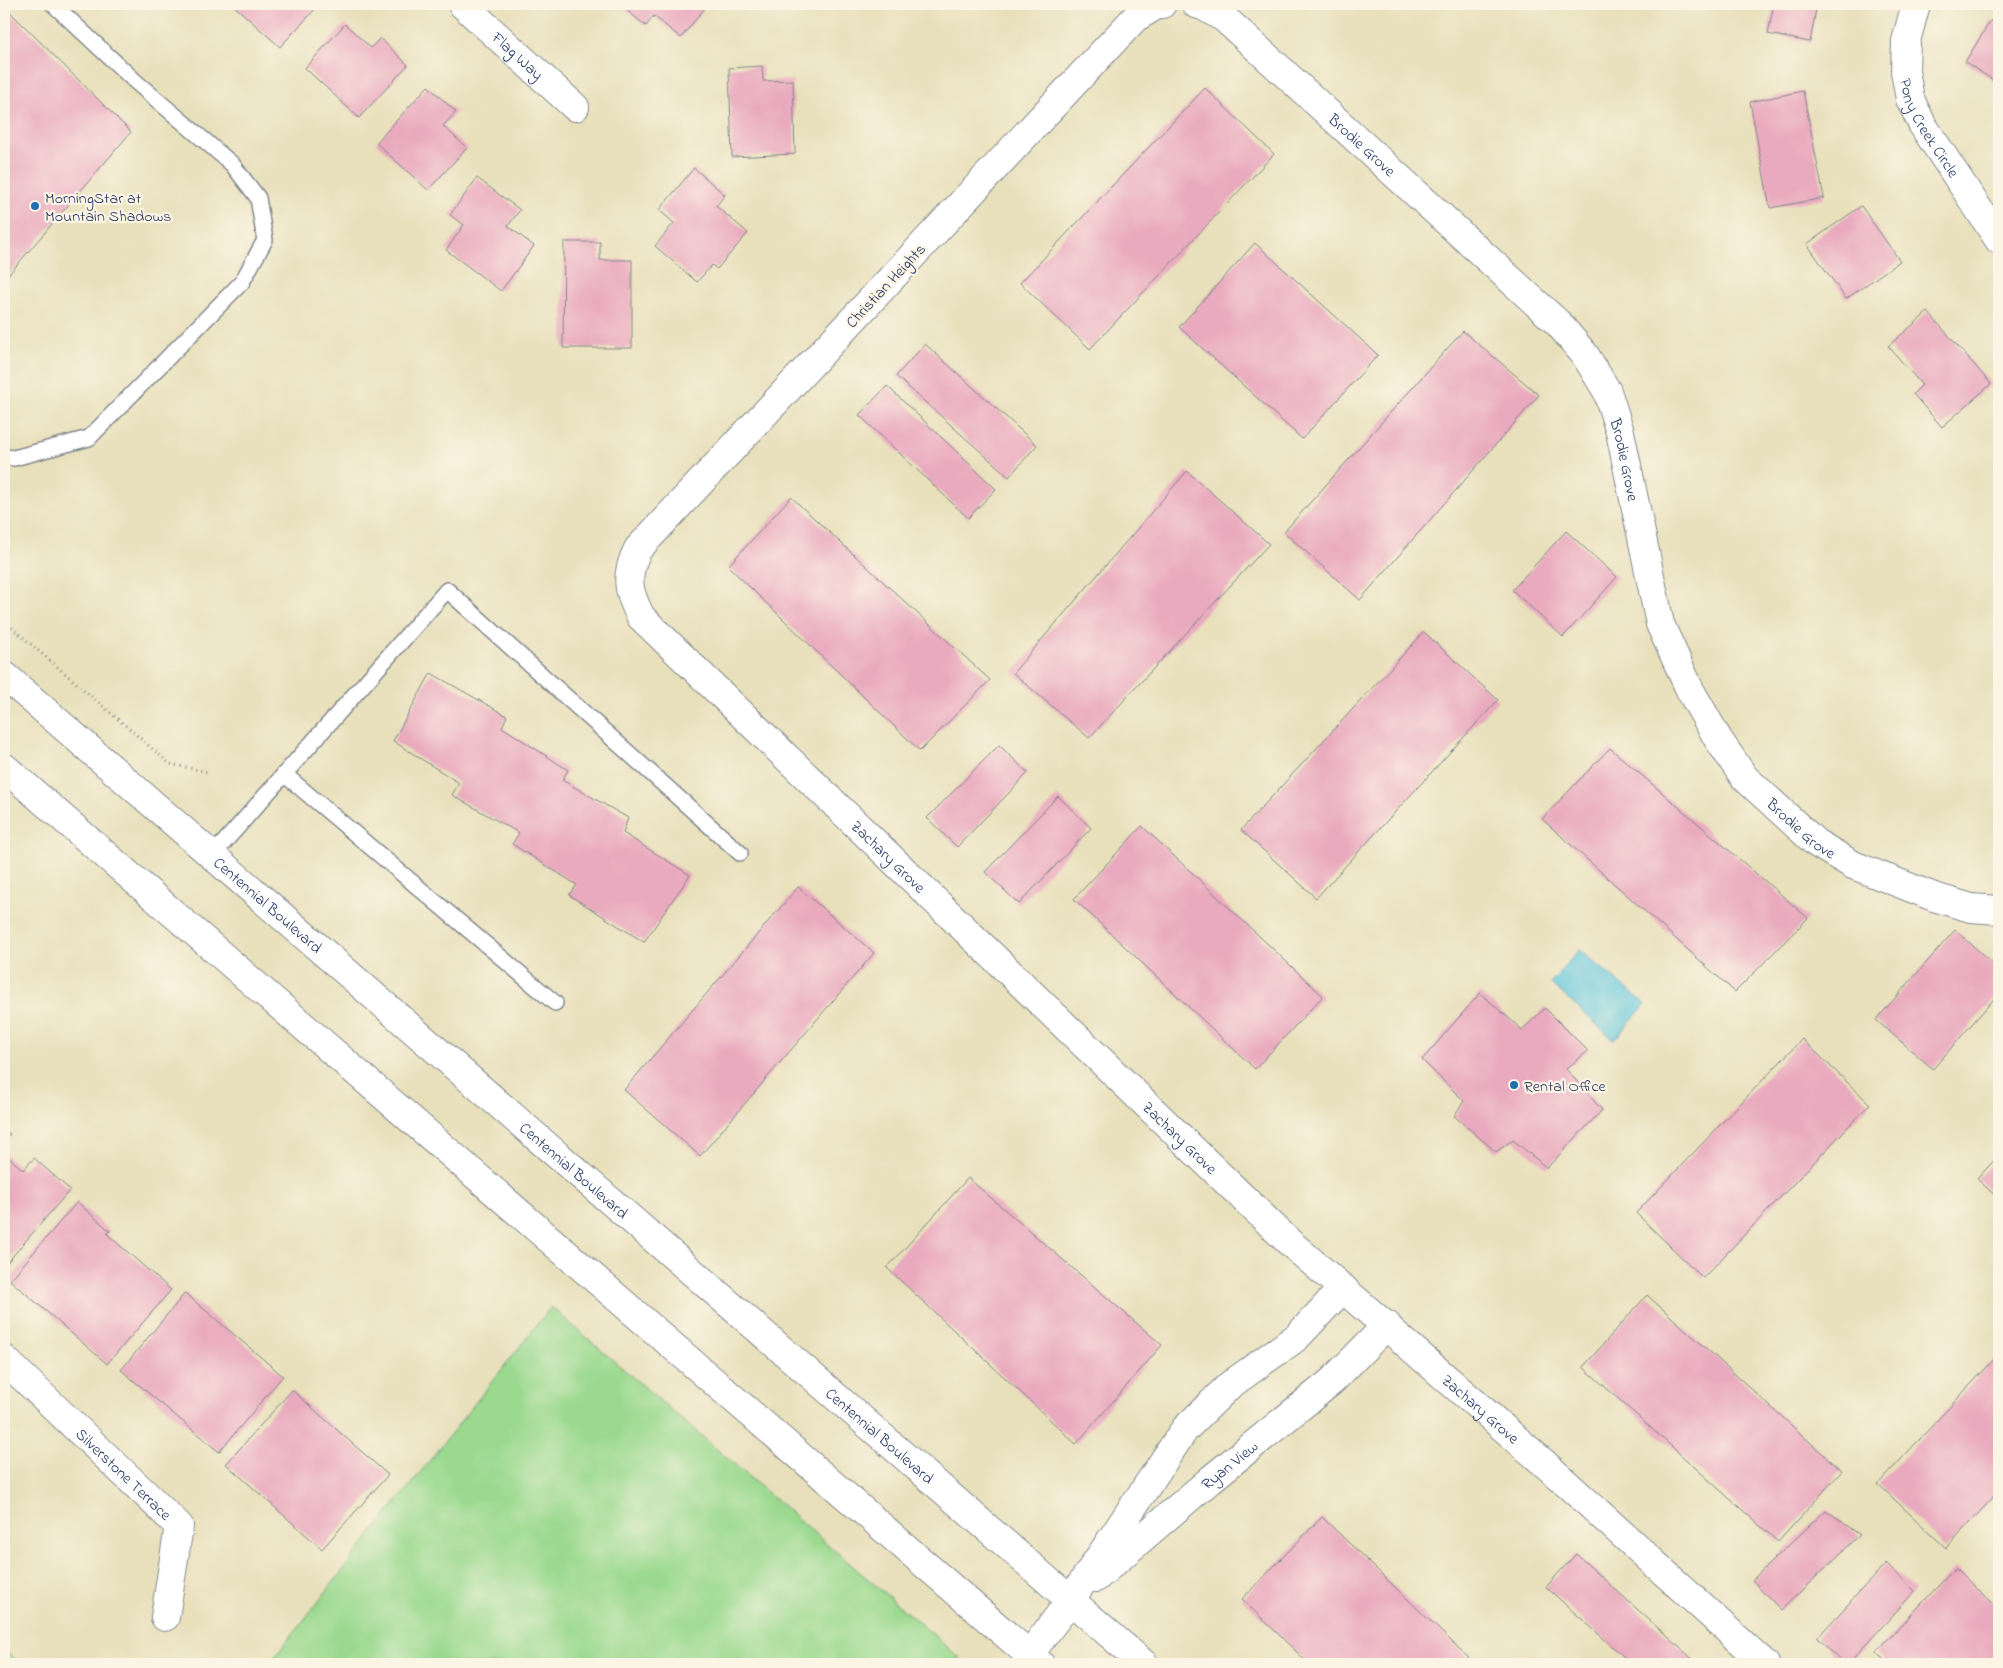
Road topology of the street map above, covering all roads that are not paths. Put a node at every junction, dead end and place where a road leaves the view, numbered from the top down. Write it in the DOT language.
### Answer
graph roads {
  1 [pos="53,4"];
  2 [pos="462,4"];
  3 [pos="1162,4"];
  4 [pos="1196,4"];
  5 [pos="1916,4"];
  6 [pos="575,107"];
  7 [pos="1999,240"];
  8 [pos="4,456"];
  9 [pos="628,582"];
  10 [pos="4,675"];
  11 [pos="4,767"];
  12 [pos="284,774"];
  13 [pos="740,853"];
  14 [pos="212,856"];
  15 [pos="1999,910"];
  16 [pos="556,1003"];
  17 [pos="1343,1288"];
  18 [pos="1387,1325"];
  19 [pos="4,1359"];
  20 [pos="1070,1601"];
  21 [pos="165,1617"];
  22 [pos="1029,1661"];
  23 [pos="1144,1664"];
  24 [pos="1765,1664"];
  1 -- 8 [label="lane"];
  2 -- 6 [label="street, Flag Way"];
  3 -- 9 [label="street, Christian Heights"];
  4 -- 15 [label="street, Brodie Grove"];
  5 -- 7 [label="street, Pony Creek Circle"];
  9 -- 17 [label="street, Zachary Grove"];
  10 -- 14 [label="street, Centennial Boulevard"];
  11 -- 22 [label="street"];
  12 -- 13 [label="lane"];
  12 -- 14 [label="lane"];
  12 -- 16 [label="lane"];
  14 -- 20 [label="street, Centennial Boulevard"];
  17 -- 18 [label="street, Zachary Grove"];
  17 -- 20 [label="street, Ryan View"];
  18 -- 20 [label="street, Ryan View"];
  18 -- 24 [label="street, Zachary Grove"];
  19 -- 21 [label="street, Silverstone Terrace"];
  20 -- 22 [label="street, Ryan View"];
  20 -- 23 [label="street, Centennial Boulevard"];
}
